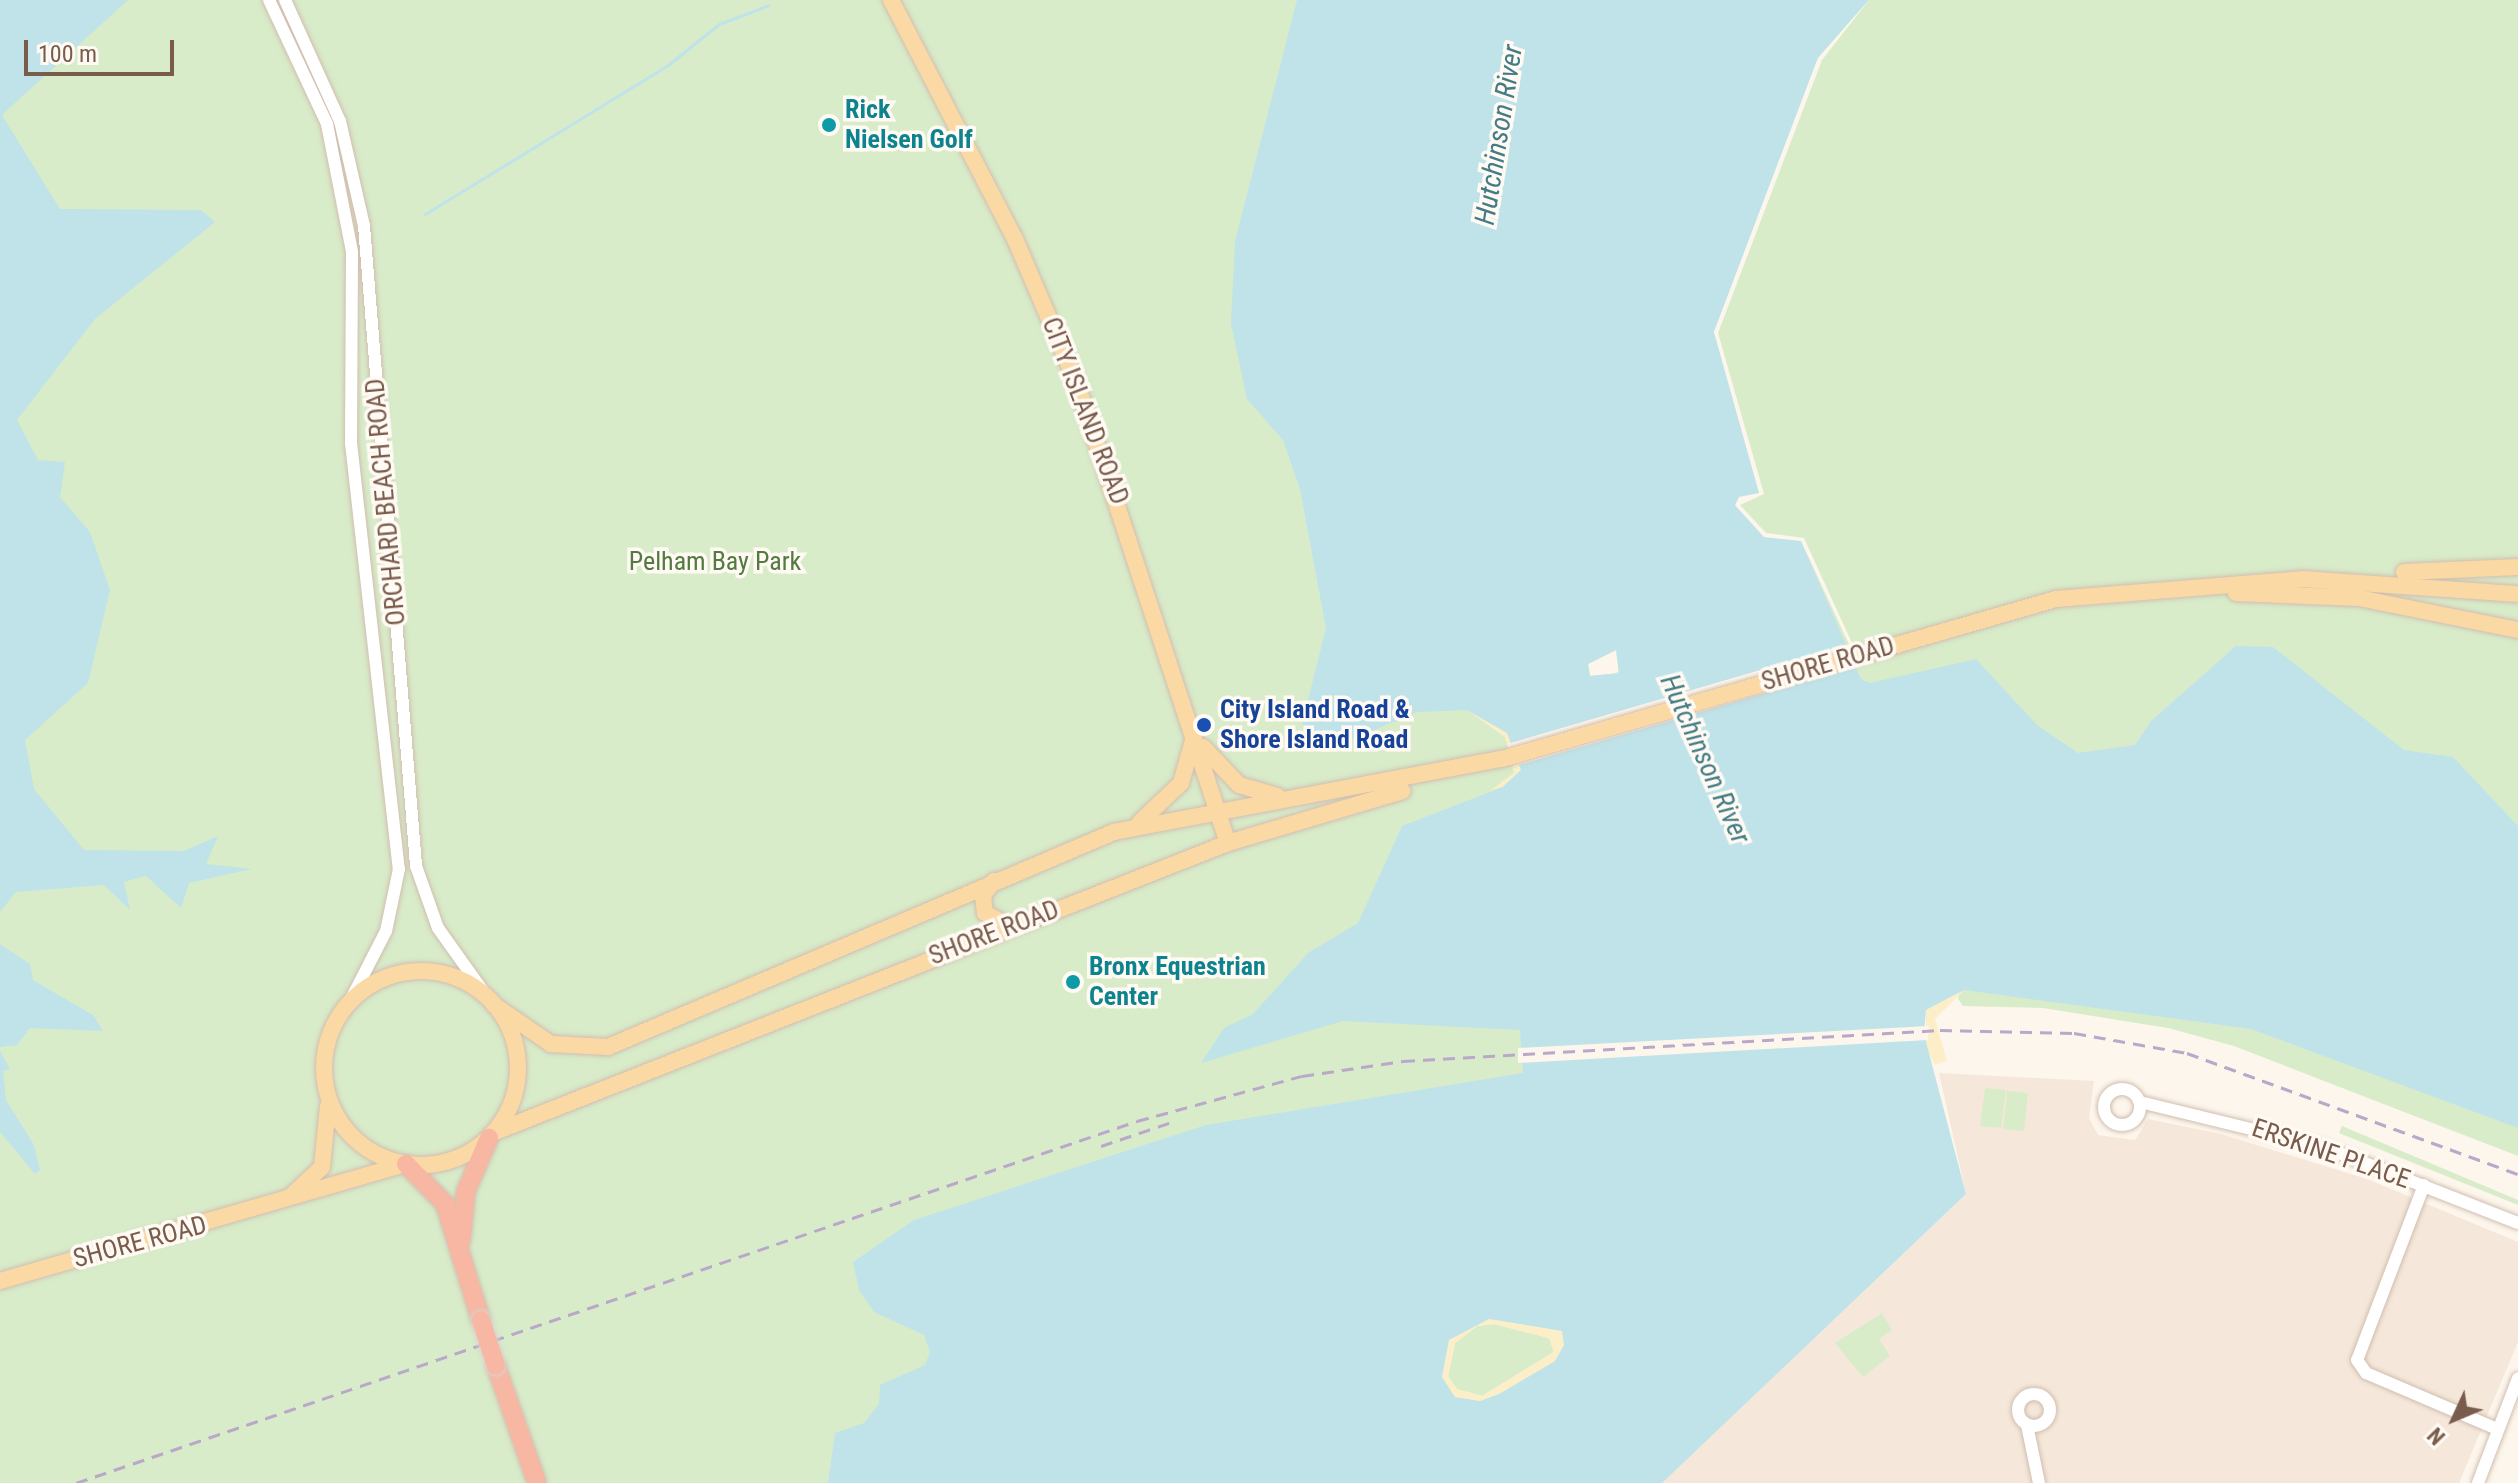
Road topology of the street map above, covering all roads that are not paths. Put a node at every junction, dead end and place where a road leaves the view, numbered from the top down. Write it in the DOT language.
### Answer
graph roads {
  1 [pos="269,0"];
  2 [pos="285,0"];
  3 [pos="891,0"];
  4 [pos="2518,567"];
  5 [pos="2302,579"];
  6 [pos="2159,591"];
  7 [pos="2518,594"];
  8 [pos="2518,630"];
  9 [pos="1195,736"];
  10 [pos="1502,759"];
  11 [pos="1286,798"];
  12 [pos="1216,807"];
  13 [pos="1135,826"];
  14 [pos="1228,843"];
  15 [pos="995,880"];
  16 [pos="1014,926"];
  17 [pos="491,1002"];
  18 [pos="349,1003"];
  19 [pos="326,1089"];
  20 [pos="2140,1102"];
  21 [pos="492,1135"];
  22 [pos="406,1164"];
  23 [pos="2424,1185"];
  24 [pos="280,1203"];
  25 [pos="2518,1223"];
  26 [pos="462,1258"];
  27 [pos="0,1281"];
  28 [pos="2518,1378"];
  29 [pos="2513,1403"];
  30 [pos="2027,1425"];
  31 [pos="2497,1429"];
  32 [pos="523,1449"];
  33 [pos="529,1483"];
  34 [pos="537,1483"];
  35 [pos="2039,1483"];
  36 [pos="2478,1483"];
  1 -- 18 [label="street, ORCHARD BEACH ROAD"];
  2 -- 17 [label="street, ORCHARD BEACH ROAD"];
  3 -- 9 [label="main road, CITY ISLAND ROAD"];
  4 -- 5 [label="main road"];
  5 -- 6 [label="main road, SHORE ROAD"];
  5 -- 7 [label="main road, SHORE ROAD"];
  6 -- 8 [label="main road, SHORE ROAD"];
  6 -- 10 [label="main road, SHORE ROAD"];
  9 -- 11 [label="main road"];
  9 -- 12 [label="main road, CITY ISLAND ROAD"];
  9 -- 13 [label="main road"];
  10 -- 11 [label="main road, SHORE ROAD"];
  10 -- 14 [label="main road, SHORE ROAD"];
  11 -- 12 [label="main road, SHORE ROAD"];
  12 -- 13 [label="main road, SHORE ROAD"];
  12 -- 14 [label="main road, CITY ISLAND ROAD"];
  13 -- 15 [label="main road, SHORE ROAD"];
  14 -- 16 [label="main road, SHORE ROAD"];
  15 -- 16 [label="main road"];
  15 -- 17 [label="main road, SHORE ROAD"];
  16 -- 21 [label="main road, SHORE ROAD"];
  17 -- 18 [label="main road"];
  17 -- 21 [label="main road"];
  18 -- 19 [label="main road"];
  19 -- 22 [label="main road"];
  19 -- 24 [label="main road, SHORE ROAD"];
  20 -- 23 [label="street, ERSKINE PLACE"];
  21 -- 22 [label="main road"];
  21 -- 26 [label="highway"];
  22 -- 24 [label="main road, SHORE ROAD"];
  22 -- 26 [label="highway"];
  23 -- 25 [label="street, ERSKINE PLACE"];
  23 -- 31 [label="street"];
  24 -- 27 [label="main road, SHORE ROAD"];
  26 -- 32 [label="highway, bridge"];
  28 -- 29 [label="street"];
  29 -- 31 [label="street"];
  30 -- 35 [label="street"];
  31 -- 36 [label="street"];
  32 -- 33 [label="highway"];
  32 -- 34 [label="highway"];
}
